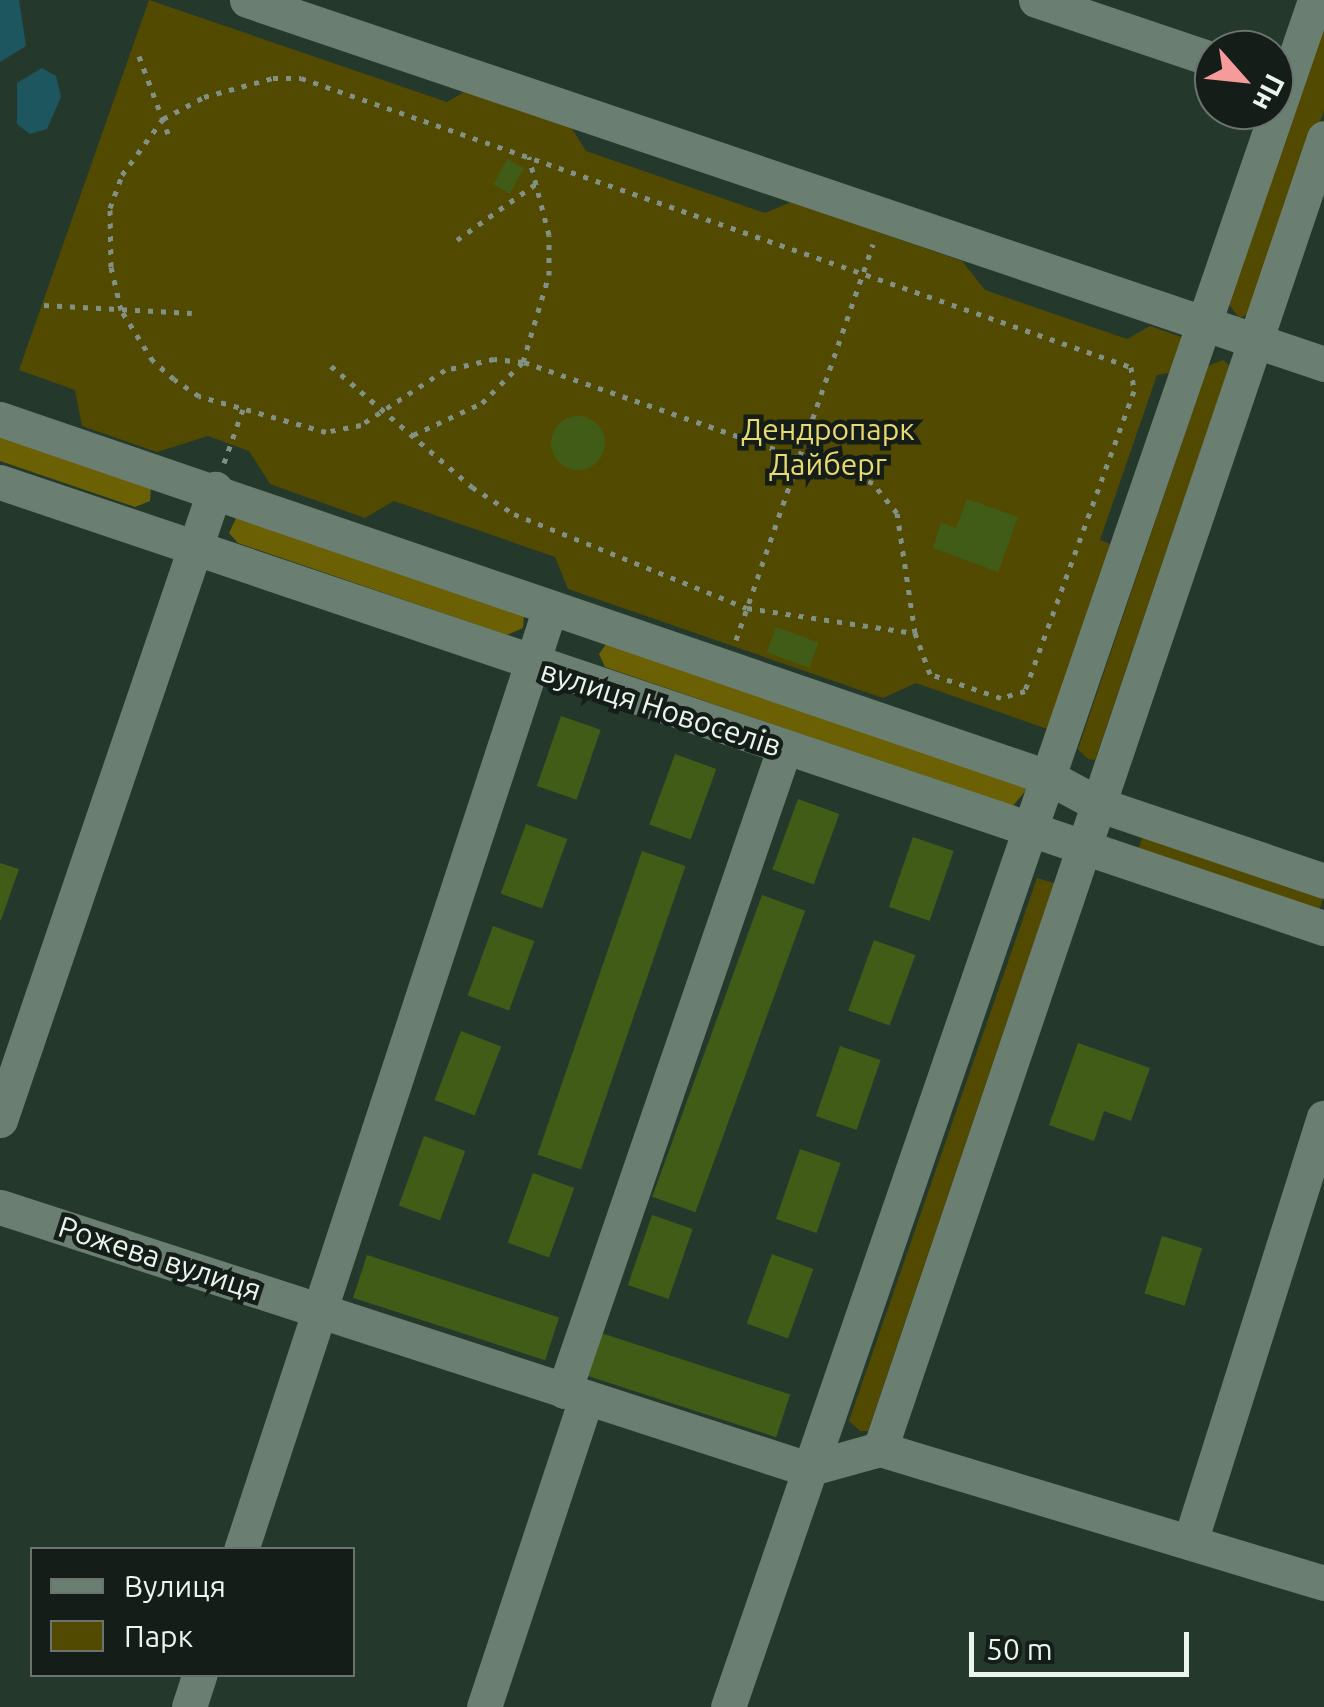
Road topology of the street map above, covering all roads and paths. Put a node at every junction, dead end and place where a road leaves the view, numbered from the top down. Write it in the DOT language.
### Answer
graph roads {
  1 [pos="247,0"];
  2 [pos="1036,0"];
  3 [pos="1315,0"];
  4 [pos="1294,49"];
  5 [pos="1194,53"];
  6 [pos="140,56"];
  7 [pos="163,120"];
  8 [pos="1265,130"];
  9 [pos="1324,138"];
  10 [pos="170,139"];
  11 [pos="529,157"];
  12 [pos="538,183"];
  13 [pos="880,210"];
  14 [pos="457,240"];
  15 [pos="867,273"];
  16 [pos="44,305"];
  17 [pos="120,310"];
  18 [pos="192,313"];
  19 [pos="1204,323"];
  20 [pos="1255,340"];
  21 [pos="523,362"];
  22 [pos="1324,364"];
  23 [pos="331,366"];
  24 [pos="243,409"];
  25 [pos="384,410"];
  26 [pos="0,419"];
  27 [pos="413,435"];
  28 [pos="801,457"];
  29 [pos="0,482"];
  30 [pos="216,489"];
  31 [pos="196,547"];
  32 [pos="747,608"];
  33 [pos="549,611"];
  34 [pos="915,634"];
  35 [pos="531,666"];
  36 [pos="724,671"];
  37 [pos="784,749"];
  38 [pos="1050,778"];
  39 [pos="1100,805"];
  40 [pos="1032,833"];
  41 [pos="1086,846"];
  42 [pos="1324,881"];
  43 [pos="1324,928"];
  44 [pos="1324,1118"];
  45 [pos="0,1120"];
  46 [pos="0,1207"];
  47 [pos="320,1310"];
  48 [pos="575,1394"];
  49 [pos="880,1449"];
  50 [pos="808,1469"];
  51 [pos="1190,1542"];
  52 [pos="242,1547"];
  53 [pos="1324,1583"];
  54 [pos="199,1677"];
  55 [pos="189,1707"];
  56 [pos="484,1707"];
  57 [pos="728,1707"];
  1 -- 13 [label="street"];
  2 -- 5 [label="street"];
  3 -- 4 [label="street"];
  6 -- 7 [label="path"];
  7 -- 10 [label="path"];
  7 -- 11 [label="path"];
  7 -- 17 [label="path"];
  8 -- 19 [label="street"];
  9 -- 20 [label="street"];
  11 -- 12 [label="path"];
  11 -- 15 [label="path"];
  12 -- 14 [label="path"];
  12 -- 21 [label="path"];
  13 -- 15 [label="path"];
  13 -- 19 [label="street"];
  15 -- 28 [label="path"];
  15 -- 34 [label="path"];
  16 -- 17 [label="path"];
  17 -- 18 [label="path"];
  17 -- 24 [label="path"];
  19 -- 20 [label="street"];
  19 -- 38 [label="street"];
  20 -- 22 [label="street"];
  20 -- 39 [label="street"];
  21 -- 25 [label="path"];
  21 -- 27 [label="path"];
  21 -- 28 [label="path"];
  23 -- 25 [label="path"];
  24 -- 25 [label="path"];
  24 -- 30 [label="path"];
  25 -- 27 [label="path"];
  26 -- 30 [label="street"];
  27 -- 32 [label="path"];
  28 -- 32 [label="path"];
  28 -- 34 [label="path"];
  29 -- 31 [label="street, вулиця Новоселів"];
  30 -- 31 [label="street"];
  30 -- 33 [label="street"];
  31 -- 35 [label="street, вулиця Новоселів"];
  31 -- 45 [label="street"];
  32 -- 34 [label="path"];
  32 -- 36 [label="path"];
  33 -- 35 [label="street"];
  33 -- 36 [label="street"];
  35 -- 37 [label="street, вулиця Новоселів"];
  35 -- 47 [label="street"];
  36 -- 38 [label="street"];
  37 -- 40 [label="street, вулиця Новоселів"];
  37 -- 48 [label="street"];
  38 -- 39 [label="street"];
  38 -- 40 [label="street"];
  39 -- 41 [label="street"];
  39 -- 42 [label="street"];
  40 -- 41 [label="street, вулиця Новоселів"];
  40 -- 50 [label="street"];
  41 -- 43 [label="street, вулиця Новоселів"];
  41 -- 49 [label="street"];
  44 -- 51 [label="street"];
  46 -- 47 [label="street, Рожева вулиця"];
  47 -- 48 [label="street, Рожева вулиця"];
  47 -- 52 [label="street"];
  48 -- 50 [label="street, Рожева вулиця"];
  48 -- 56 [label="street"];
  49 -- 50 [label="street"];
  49 -- 51 [label="street"];
  50 -- 57 [label="street"];
  51 -- 53 [label="street"];
  54 -- 55 [label="street"];
}
